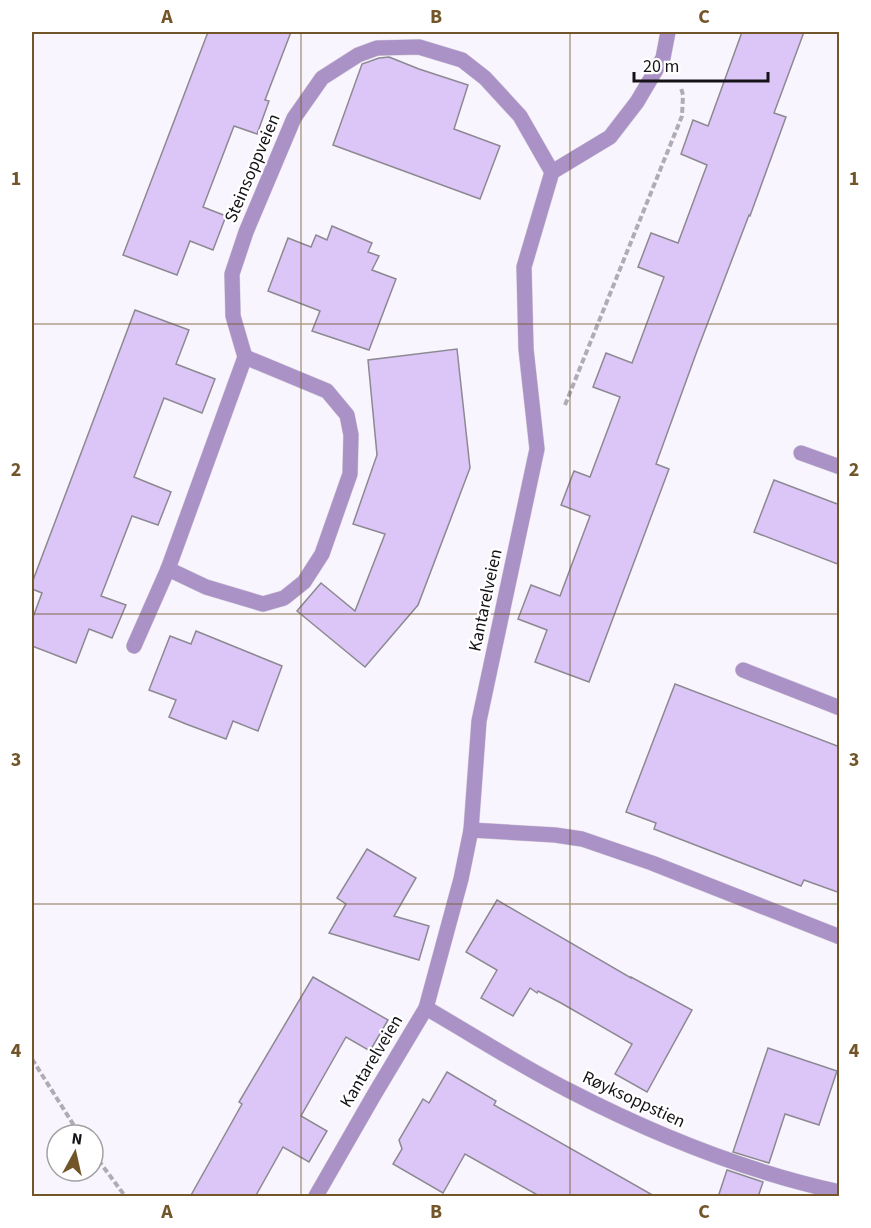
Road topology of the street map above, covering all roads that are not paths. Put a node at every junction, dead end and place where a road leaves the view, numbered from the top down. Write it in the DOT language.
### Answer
graph roads {
  1 [pos="668,32"];
  2 [pos="552,171"];
  3 [pos="245,357"];
  4 [pos="801,453"];
  5 [pos="840,467"];
  6 [pos="168,569"];
  7 [pos="134,646"];
  8 [pos="743,670"];
  9 [pos="840,708"];
  10 [pos="471,830"];
  11 [pos="840,937"];
  12 [pos="426,1008"];
  13 [pos="840,1192"];
  14 [pos="316,1197"];
  1 -- 2 [label="street"];
  2 -- 3 [label="street, Steinsoppveien"];
  2 -- 10 [label="street, Kantarelveien"];
  3 -- 6 [label="street"];
  3 -- 6 [label="street"];
  4 -- 5 [label="street"];
  6 -- 7 [label="street"];
  8 -- 9 [label="street"];
  10 -- 11 [label="street"];
  10 -- 12 [label="street, Kantarelveien"];
  12 -- 13 [label="street, Røyksoppstien"];
  12 -- 14 [label="street, Kantarelveien"];
}
